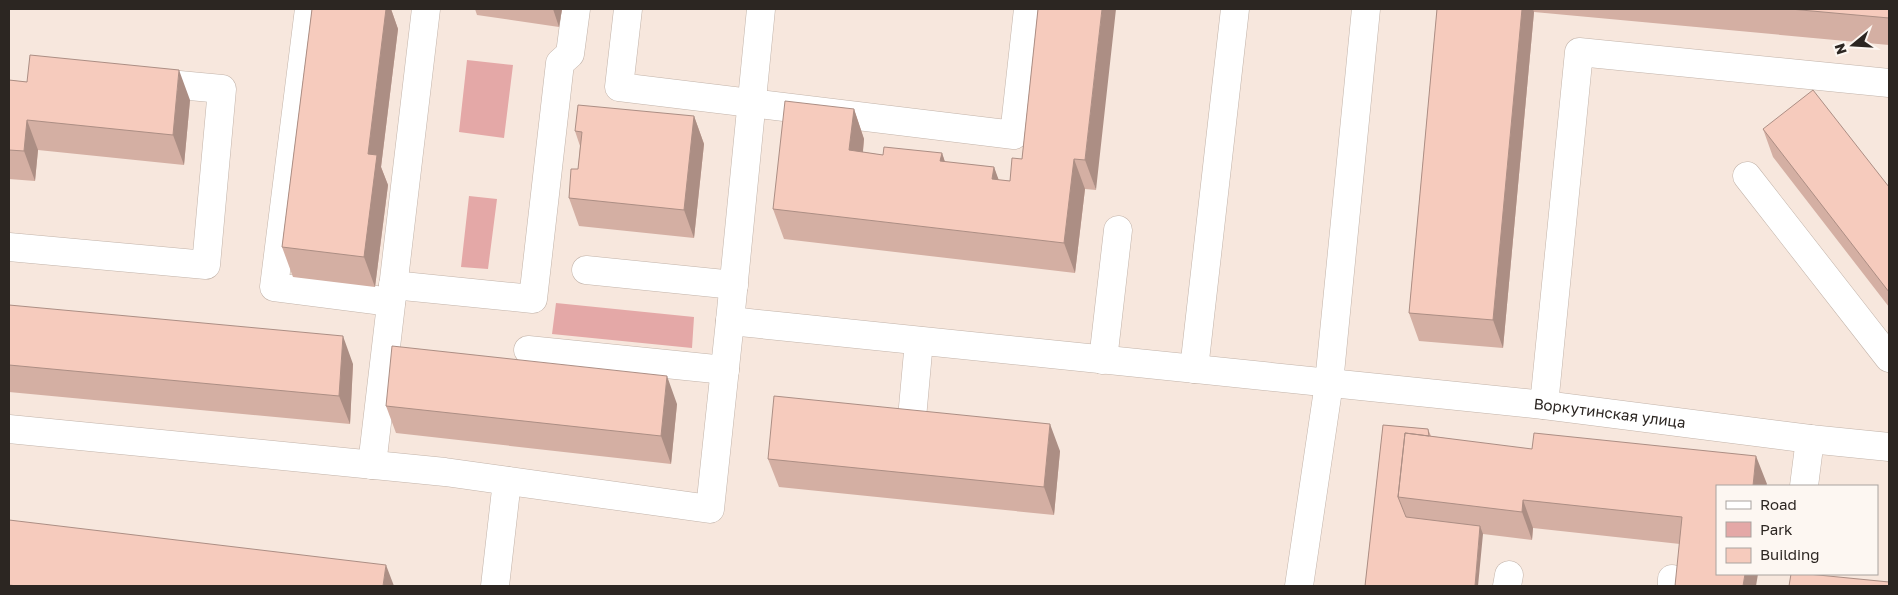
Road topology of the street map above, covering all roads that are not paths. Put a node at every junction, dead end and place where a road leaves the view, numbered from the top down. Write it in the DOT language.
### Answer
graph roads {
  1 [pos="309,9"];
  2 [pos="426,9"];
  3 [pos="576,9"];
  4 [pos="628,9"];
  5 [pos="761,9"];
  6 [pos="1028,9"];
  7 [pos="1235,9"];
  8 [pos="1366,9"];
  9 [pos="126,80"];
  10 [pos="1889,83"];
  11 [pos="751,103"];
  12 [pos="1747,176"];
  13 [pos="1118,230"];
  14 [pos="9,247"];
  15 [pos="586,270"];
  16 [pos="734,286"];
  17 [pos="392,293"];
  18 [pos="730,321"];
  19 [pos="919,341"];
  20 [pos="528,350"];
  21 [pos="1889,358"];
  22 [pos="1103,360"];
  23 [pos="1194,369"];
  24 [pos="725,370"];
  25 [pos="1329,383"];
  26 [pos="1544,406"];
  27 [pos="912,418"];
  28 [pos="9,429"];
  29 [pos="1810,440"];
  30 [pos="1889,447"];
  31 [pos="372,465"];
  32 [pos="507,481"];
  33 [pos="1804,485"];
  34 [pos="496,586"];
  35 [pos="1299,586"];
  1 -- 17 [label="street"];
  2 -- 17 [label="street"];
  3 -- 17 [label="street"];
  4 -- 11 [label="street"];
  5 -- 11 [label="street"];
  6 -- 11 [label="street"];
  7 -- 23 [label="street"];
  8 -- 25 [label="street"];
  9 -- 14 [label="street"];
  10 -- 26 [label="street"];
  11 -- 16 [label="street"];
  12 -- 21 [label="street"];
  13 -- 22 [label="street"];
  15 -- 16 [label="street"];
  16 -- 18 [label="street"];
  17 -- 31 [label="street"];
  18 -- 19 [label="street, Воркутинская улица"];
  18 -- 24 [label="street"];
  19 -- 22 [label="street, Воркутинская улица"];
  19 -- 27 [label="street"];
  20 -- 24 [label="street"];
  22 -- 23 [label="street, Воркутинская улица"];
  23 -- 25 [label="street, Воркутинская улица"];
  24 -- 32 [label="street"];
  25 -- 26 [label="street, Воркутинская улица"];
  25 -- 35 [label="street"];
  26 -- 29 [label="street, Воркутинская улица"];
  28 -- 31 [label="street"];
  29 -- 30 [label="street, Воркутинская улица"];
  29 -- 33 [label="street"];
  31 -- 32 [label="street"];
  32 -- 34 [label="street"];
}
